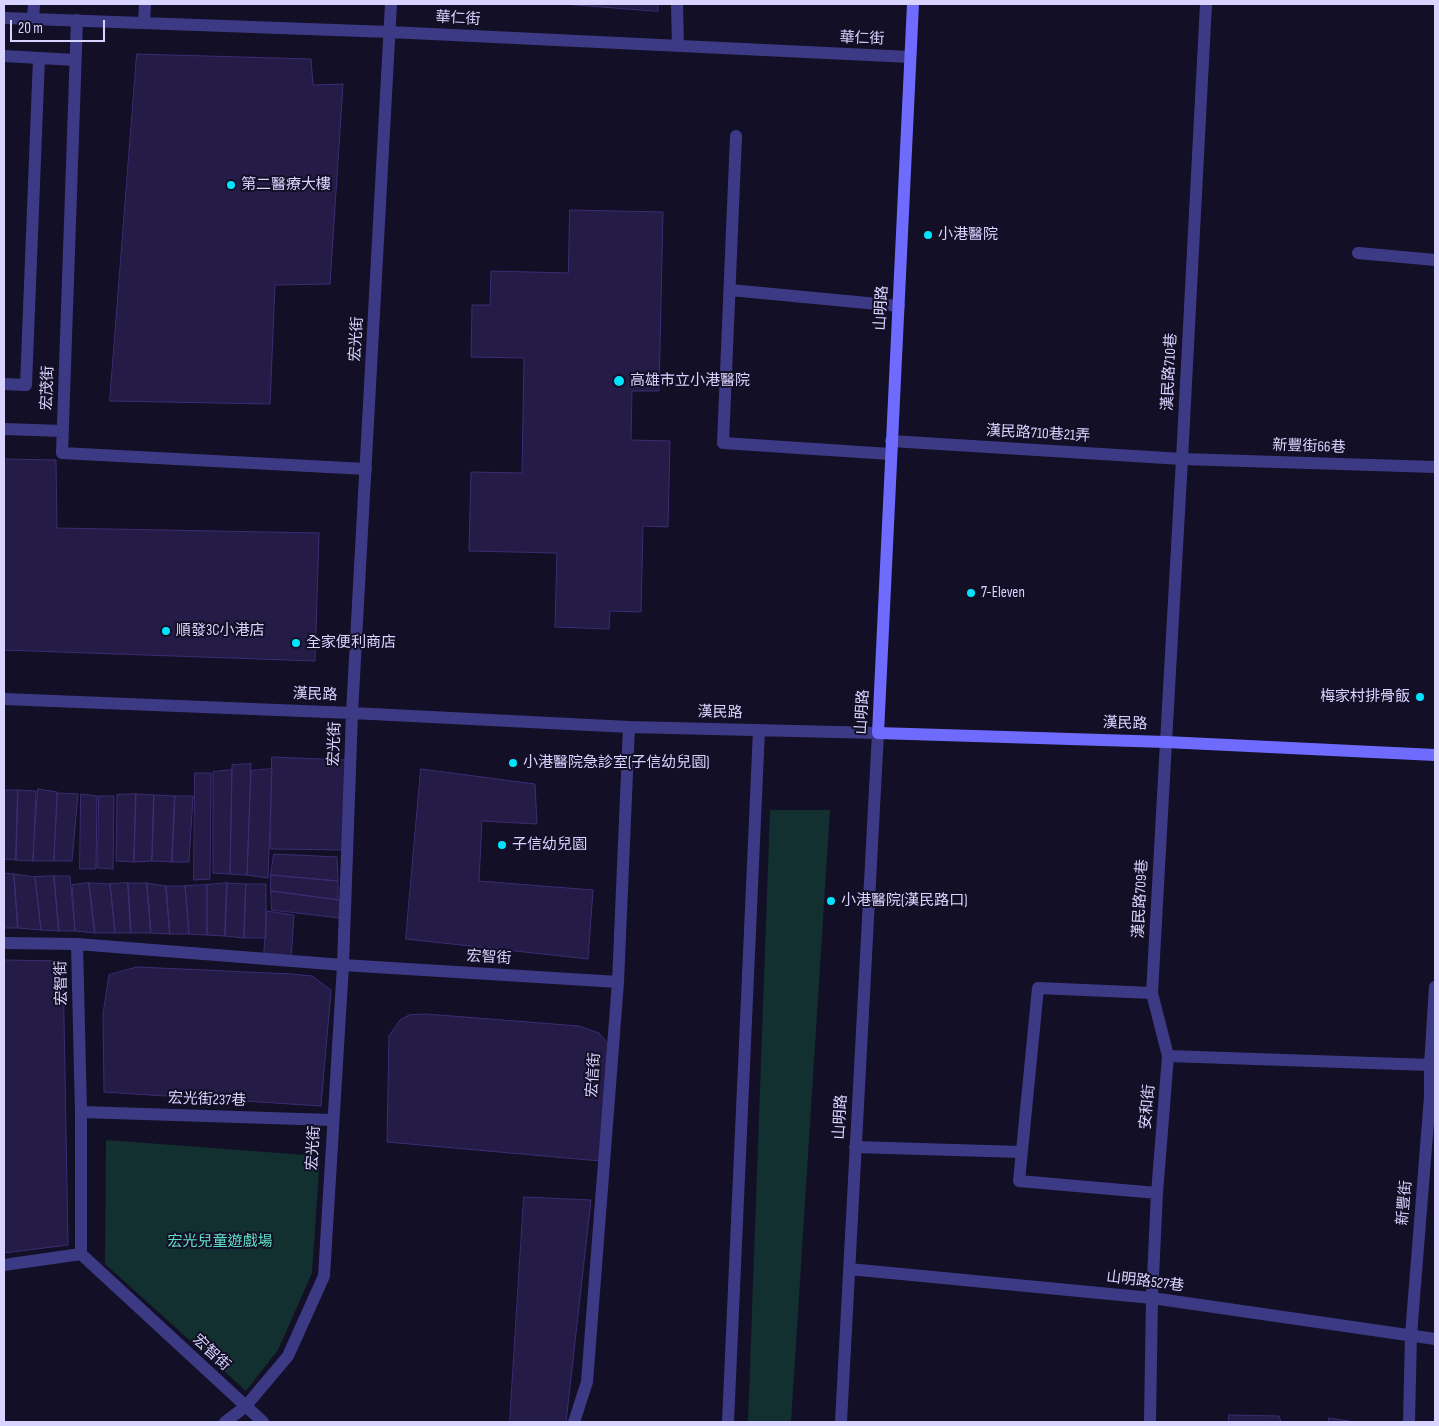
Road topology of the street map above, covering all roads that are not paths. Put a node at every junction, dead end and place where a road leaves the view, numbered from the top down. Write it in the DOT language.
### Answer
graph roads {
  1 [pos="34,4"];
  2 [pos="145,4"];
  3 [pos="391,4"];
  4 [pos="677,4"];
  5 [pos="913,4"];
  6 [pos="1206,4"];
  7 [pos="4,18"];
  8 [pos="34,19"];
  9 [pos="77,20"];
  10 [pos="144,23"];
  11 [pos="390,32"];
  12 [pos="678,46"];
  13 [pos="4,56"];
  14 [pos="910,57"];
  15 [pos="39,58"];
  16 [pos="75,60"];
  17 [pos="736,136"];
  18 [pos="1358,253"];
  19 [pos="1435,260"];
  20 [pos="730,290"];
  21 [pos="899,306"];
  22 [pos="4,384"];
  23 [pos="4,429"];
  24 [pos="63,431"];
  25 [pos="891,448"];
  26 [pos="1182,459"];
  27 [pos="1435,467"];
  28 [pos="366,469"];
  29 [pos="4,699"];
  30 [pos="352,713"];
  31 [pos="629,727"];
  32 [pos="759,730"];
  33 [pos="878,733"];
  34 [pos="1166,742"];
  35 [pos="1435,755"];
  36 [pos="4,943"];
  37 [pos="77,944"];
  38 [pos="343,965"];
  39 [pos="618,982"];
  40 [pos="1435,987"];
  41 [pos="1152,993"];
  42 [pos="1168,1056"];
  43 [pos="1430,1065"];
  44 [pos="1433,1097"];
  45 [pos="81,1112"];
  46 [pos="332,1120"];
  47 [pos="855,1147"];
  48 [pos="1020,1152"];
  49 [pos="1157,1193"];
  50 [pos="81,1254"];
  51 [pos="4,1265"];
  52 [pos="849,1269"];
  53 [pos="1152,1298"];
  54 [pos="1411,1335"];
  55 [pos="1435,1339"];
  56 [pos="246,1407"];
  57 [pos="226,1422"];
  58 [pos="263,1422"];
  59 [pos="574,1422"];
  60 [pos="728,1422"];
  61 [pos="842,1422"];
  62 [pos="1150,1422"];
  63 [pos="1409,1422"];
  1 -- 8 [label="street"];
  2 -- 10 [label="street"];
  3 -- 11 [label="street, 宏光街"];
  4 -- 12 [label="street"];
  5 -- 14 [label="street, 山明路"];
  6 -- 26 [label="street, 漢民路710巷"];
  7 -- 8 [label="street, 華仁街"];
  8 -- 9 [label="street, 華仁街"];
  9 -- 10 [label="street, 華仁街"];
  9 -- 16 [label="street, 宏茂街"];
  10 -- 11 [label="street, 華仁街"];
  11 -- 12 [label="street, 華仁街"];
  11 -- 28 [label="street, 宏光街"];
  12 -- 14 [label="street, 華仁街"];
  13 -- 15 [label="street"];
  14 -- 21 [label="street, 山明路"];
  15 -- 16 [label="street"];
  15 -- 22 [label="street"];
  16 -- 24 [label="street, 宏茂街"];
  17 -- 20 [label="street"];
  18 -- 19 [label="street"];
  20 -- 21 [label="street"];
  20 -- 25 [label="street, 漢民路710巷21弄"];
  21 -- 25 [label="street, 山明路"];
  23 -- 24 [label="street"];
  24 -- 28 [label="street, 宏茂街"];
  25 -- 26 [label="street, 漢民路710巷21弄"];
  25 -- 33 [label="street, 山明路"];
  26 -- 27 [label="street, 新豐街66巷"];
  26 -- 34 [label="street, 漢民路710巷"];
  28 -- 30 [label="street, 宏光街"];
  29 -- 30 [label="street, 漢民路"];
  30 -- 31 [label="street, 漢民路"];
  30 -- 38 [label="street, 宏光街"];
  31 -- 32 [label="street, 漢民路"];
  31 -- 39 [label="street, 宏信街"];
  32 -- 33 [label="street, 漢民路"];
  32 -- 60 [label="street"];
  33 -- 34 [label="street, 漢民路"];
  33 -- 47 [label="street, 山明路"];
  34 -- 35 [label="street, 漢民路"];
  34 -- 41 [label="street, 漢民路709巷"];
  36 -- 37 [label="street"];
  37 -- 38 [label="street, 宏智街"];
  37 -- 45 [label="street, 宏智街"];
  38 -- 39 [label="street, 宏智街"];
  38 -- 46 [label="street, 宏光街"];
  39 -- 59 [label="street, 宏信街"];
  40 -- 43 [label="street, 新豐街"];
  41 -- 42 [label="street, 漢民路709巷"];
  41 -- 48 [label="street"];
  42 -- 43 [label="street"];
  42 -- 49 [label="street, 安和街"];
  43 -- 44 [label="street, 新豐街"];
  44 -- 54 [label="street, 新豐街"];
  45 -- 46 [label="street, 宏光街237巷"];
  45 -- 50 [label="street, 宏智街"];
  46 -- 56 [label="street, 宏光街"];
  47 -- 48 [label="street"];
  47 -- 52 [label="street, 山明路"];
  48 -- 49 [label="street"];
  49 -- 53 [label="street, 安和街"];
  50 -- 51 [label="street"];
  50 -- 56 [label="street, 宏智街"];
  52 -- 53 [label="street, 山明路527巷"];
  52 -- 61 [label="street, 山明路"];
  53 -- 54 [label="street, 山明路527巷"];
  53 -- 62 [label="street, 安和街"];
  54 -- 55 [label="street, 山明路527巷"];
  54 -- 63 [label="street, 新豐街"];
  56 -- 57 [label="street, 宏光街"];
  56 -- 58 [label="street, 宏智街"];
}
